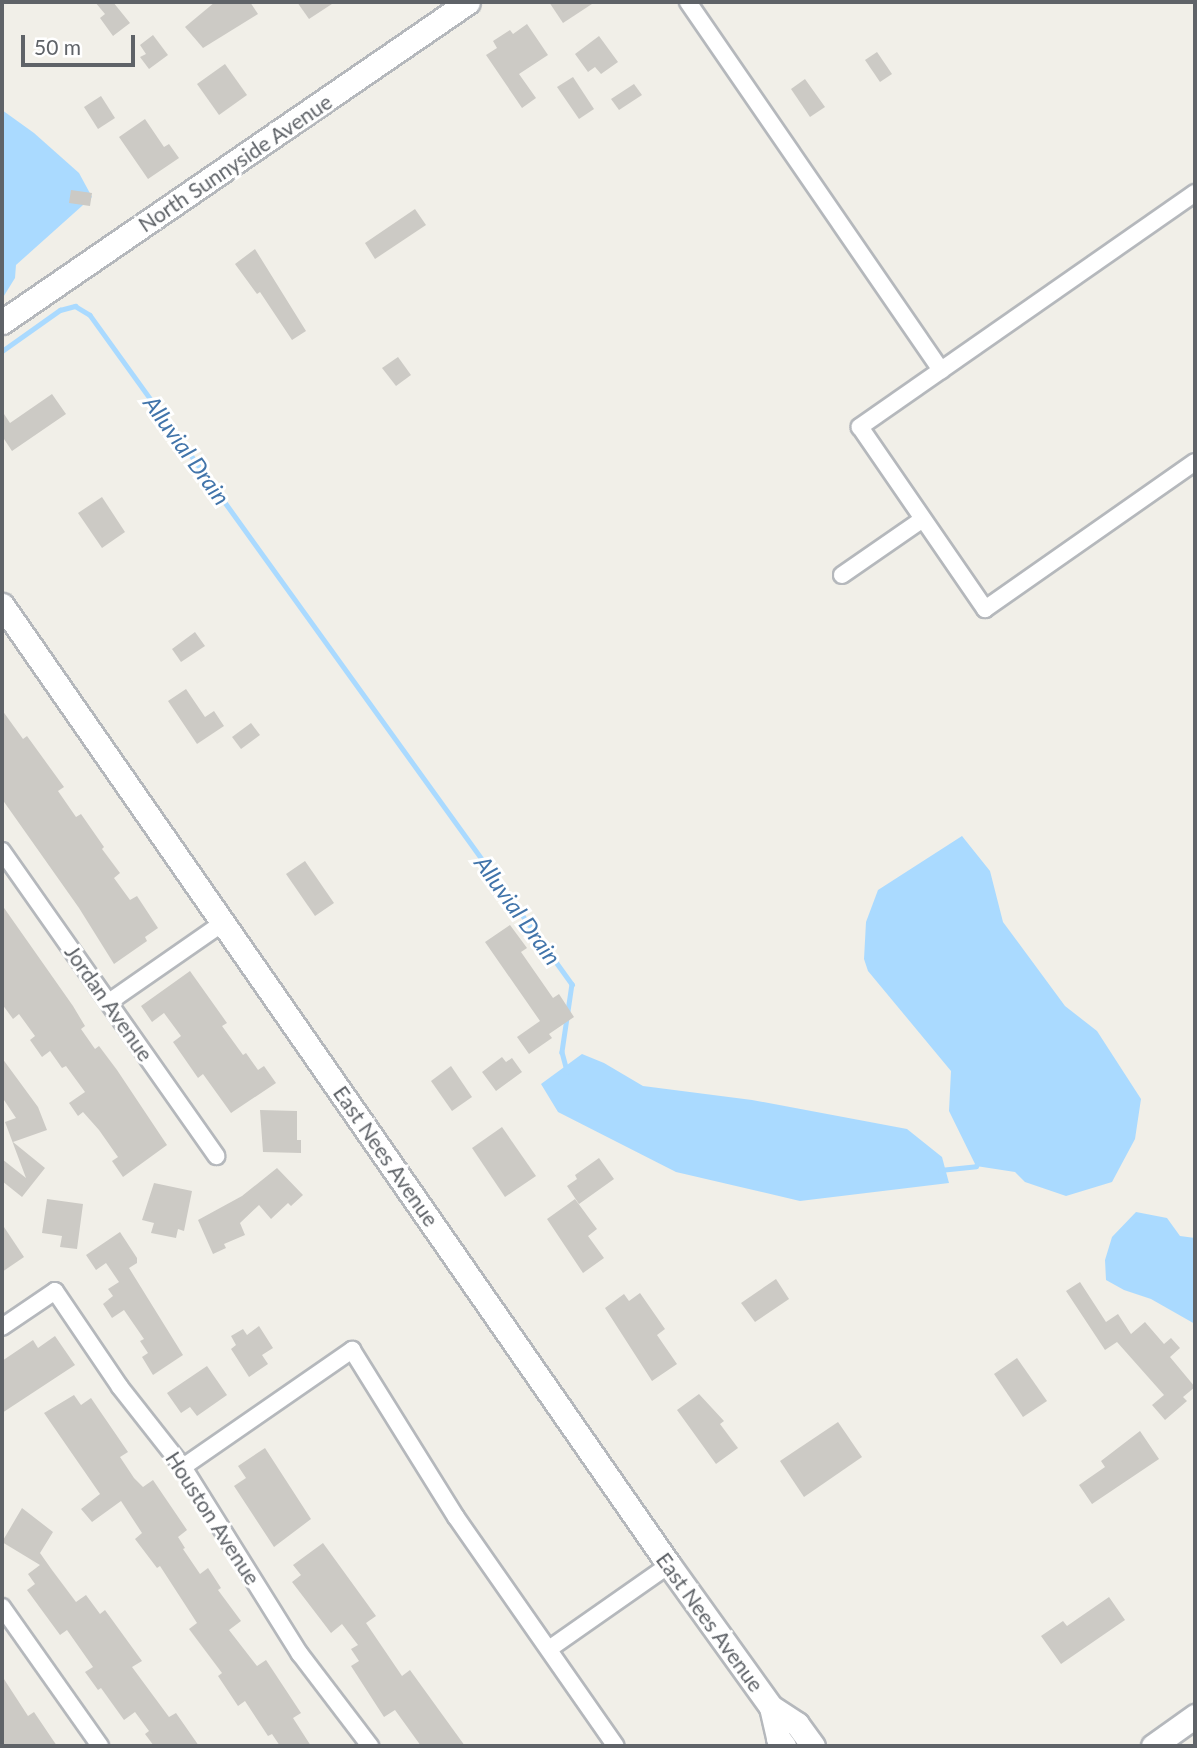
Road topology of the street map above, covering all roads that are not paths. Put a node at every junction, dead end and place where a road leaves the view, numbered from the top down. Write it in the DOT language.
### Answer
graph roads {
  1 [pos="468,2"];
  2 [pos="688,2"];
  3 [pos="1195,193"];
  4 [pos="2,322"];
  5 [pos="941,370"];
  6 [pos="1195,462"];
  7 [pos="923,519"];
  8 [pos="842,575"];
  9 [pos="2,605"];
  10 [pos="2,851"];
  11 [pos="224,922"];
  12 [pos="109,1002"];
  13 [pos="216,1156"];
  14 [pos="2,1327"];
  15 [pos="183,1468"];
  16 [pos="669,1565"];
  17 [pos="2,1607"];
  18 [pos="548,1649"];
  19 [pos="771,1707"];
  20 [pos="1195,1716"];
  21 [pos="100,1746"];
  22 [pos="370,1746"];
  23 [pos="616,1746"];
  24 [pos="784,1746"];
  25 [pos="813,1746"];
  26 [pos="1153,1746"];
  1 -- 4 [label="main road, North Sunnyside Avenue"];
  2 -- 5 [label="street"];
  3 -- 5 [label="street"];
  5 -- 7 [label="street"];
  6 -- 7 [label="street"];
  7 -- 8 [label="street"];
  9 -- 11 [label="main road, East Nees Avenue"];
  10 -- 12 [label="street, Jordan Avenue"];
  11 -- 12 [label="street"];
  11 -- 16 [label="main road, East Nees Avenue"];
  12 -- 13 [label="street, Jordan Avenue"];
  14 -- 15 [label="street, Houston Avenue"];
  15 -- 18 [label="street"];
  15 -- 22 [label="street, Houston Avenue"];
  16 -- 18 [label="street"];
  16 -- 19 [label="main road, East Nees Avenue"];
  17 -- 21 [label="street"];
  18 -- 23 [label="street"];
  19 -- 24 [label="main road, East Nees Avenue"];
  19 -- 25 [label="main road, East Nees Avenue"];
  20 -- 26 [label="main road"];
}
